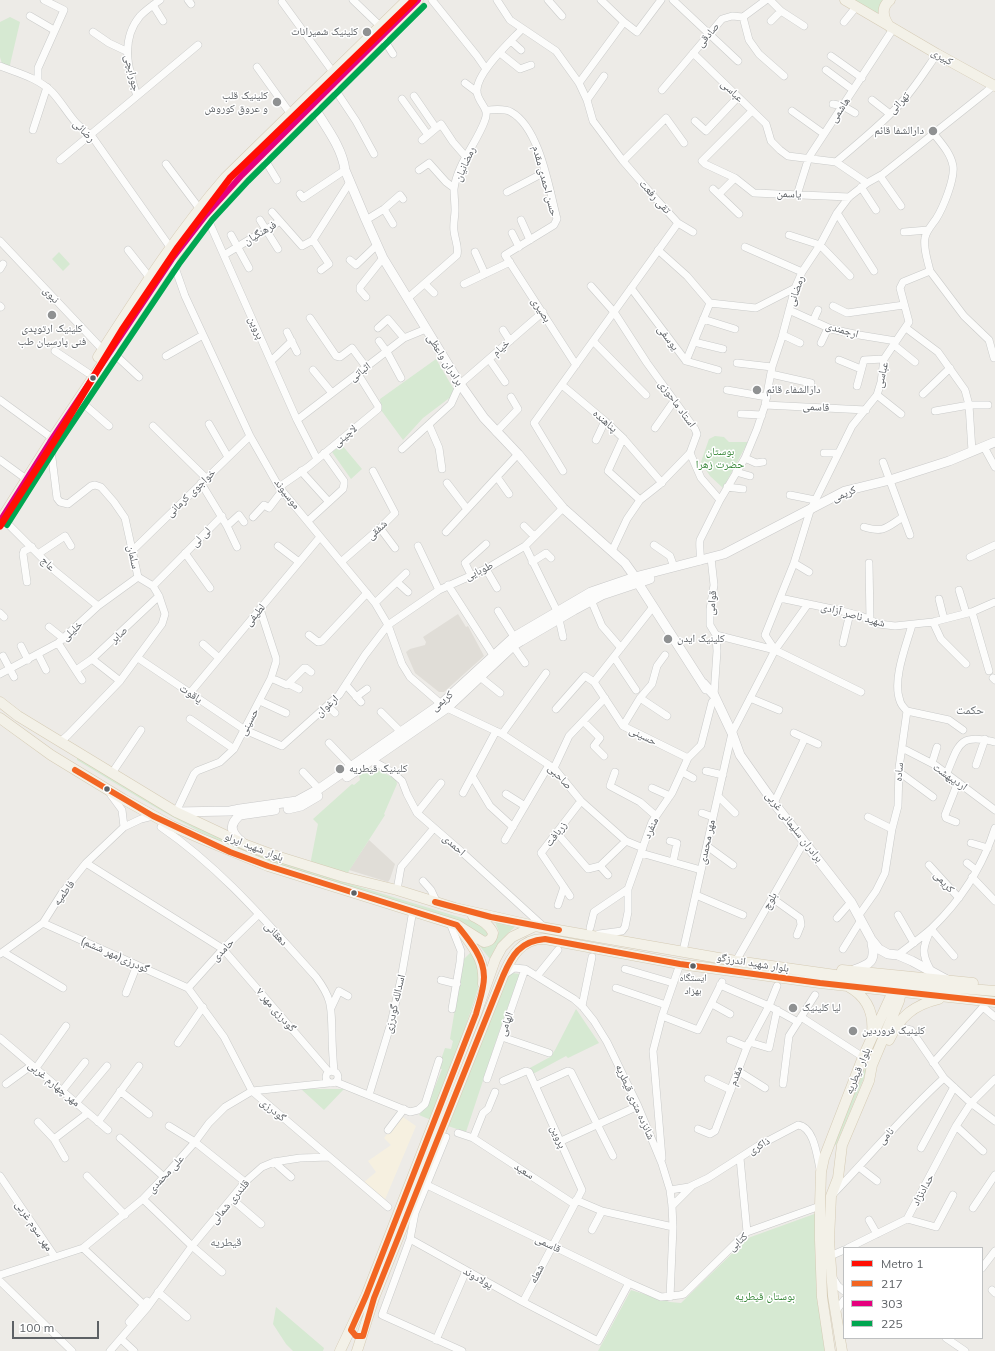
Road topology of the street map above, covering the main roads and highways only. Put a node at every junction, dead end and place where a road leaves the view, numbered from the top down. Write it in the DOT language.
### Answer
graph roads {
  1 [pos="407,0"];
  2 [pos="418,0"];
  3 [pos="845,0"];
  4 [pos="890,0"];
  5 [pos="891,28"];
  6 [pos="381,31"];
  7 [pos="994,86"];
  8 [pos="312,104"];
  9 [pos="203,212"];
  10 [pos="171,253"];
  11 [pos="106,350"];
  12 [pos="49,439"];
  13 [pos="995,442"];
  14 [pos="1,517"];
  15 [pos="700,561"];
  16 [pos="657,576"];
  17 [pos="637,580"];
  18 [pos="650,603"];
  19 [pos="558,615"];
  20 [pos="514,642"];
  21 [pos="0,702"];
  22 [pos="444,706"];
  23 [pos="0,718"];
  24 [pos="83,755"];
  25 [pos="75,770"];
  26 [pos="176,812"];
  27 [pos="246,845"];
  28 [pos="454,908"];
  29 [pos="453,924"];
  30 [pos="540,927"];
  31 [pos="621,941"];
  32 [pos="645,945"];
  33 [pos="879,953"];
  34 [pos="623,954"];
  35 [pos="642,958"];
  36 [pos="798,970"];
  37 [pos="854,970"];
  38 [pos="946,980"];
  39 [pos="848,986"];
  40 [pos="995,986"];
  41 [pos="898,989"];
  42 [pos="995,991"];
  43 [pos="946,997"];
  44 [pos="481,999"];
  45 [pos="995,1002"];
  46 [pos="872,1039"];
  47 [pos="869,1081"];
  48 [pos="828,1145"];
  49 [pos="841,1151"];
  50 [pos="839,1169"];
  51 [pos="821,1172"];
  52 [pos="828,1296"];
  53 [pos="838,1322"];
  54 [pos="826,1323"];
  55 [pos="351,1330"];
  56 [pos="363,1336"];
  57 [pos="342,1348"];
  58 [pos="357,1351"];
  59 [pos="830,1351"];
  60 [pos="842,1351"];
  1 -- 6 [label="main road"];
  2 -- 6 [label="main road"];
  3 -- 5 [label="main road, کبیری"];
  4 -- 5 [label="main road"];
  5 -- 7 [label="main road, کبیری"];
  6 -- 8 [label="main road"];
  6 -- 9 [label="main road"];
  8 -- 9 [label="main road"];
  8 -- 17 [label="main road, برادران واعظی"];
  9 -- 10 [label="main road"];
  10 -- 11 [label="main road"];
  10 -- 11 [label="main road"];
  11 -- 12 [label="main road"];
  11 -- 12 [label="main road"];
  12 -- 14 [label="main road"];
  12 -- 14 [label="main road"];
  13 -- 15 [label="main road, کریمی"];
  15 -- 16 [label="main road, کریمی"];
  15 -- 17 [label="main road, کریمی"];
  16 -- 17 [label="main road, کریمی"];
  16 -- 18 [label="main road"];
  17 -- 18 [label="main road, برادران سلیمانی غربی"];
  17 -- 19 [label="main road, کریمی"];
  17 -- 19 [label="main road, کریمی"];
  18 -- 33 [label="main road, برادران سلیمانی غربی"];
  19 -- 20 [label="main road, کریمی"];
  20 -- 22 [label="main road, کریمی"];
  20 -- 22 [label="main road, کریمی"];
  21 -- 24 [label="main road, بلوار شهید ایرلو"];
  22 -- 26 [label="main road, کریمی"];
  22 -- 27 [label="main road, کریمی"];
  23 -- 25 [label="main road, بلوار شهید ایرلو"];
  24 -- 25 [label="main road"];
  24 -- 26 [label="main road, بلوار شهید ایرلو"];
  25 -- 29 [label="main road, بلوار شهید ایرلو"];
  26 -- 27 [label="main road, بلوار شهید ایرلو"];
  27 -- 28 [label="main road, بلوار شهید ایرلو"];
  28 -- 29 [label="main road, بلوار شهید ایرلو"];
  28 -- 30 [label="main road, بلوار شهید ایرلو"];
  29 -- 44 [label="main road"];
  30 -- 31 [label="main road, بلوار شهید اندرزگو"];
  30 -- 44 [label="main road"];
  31 -- 32 [label="main road, بلوار شهید اندرزگو"];
  31 -- 34 [label="main road"];
  32 -- 35 [label="main road"];
  32 -- 36 [label="main road, بلوار شهید اندرزگو"];
  33 -- 37 [label="main road"];
  33 -- 38 [label="main road"];
  34 -- 35 [label="main road, بلوار شهید اندرزگو"];
  34 -- 56 [label="main road, بلوار شهید اندرزگو"];
  35 -- 39 [label="main road, بلوار شهید اندرزگو"];
  36 -- 37 [label="main road"];
  36 -- 41 [label="main road, بلوار شهید اندرزگو"];
  37 -- 38 [label="main road"];
  38 -- 40 [label="main road"];
  39 -- 41 [label="main road, بلوار شهید اندرزگو"];
  39 -- 46 [label="main road"];
  41 -- 42 [label="main road, بلوار شهید اندرزگو"];
  41 -- 43 [label="main road, بلوار شهید اندرزگو"];
  41 -- 46 [label="main road, بلوار قیطریه"];
  41 -- 47 [label="main road, بلوار قیطریه"];
  43 -- 45 [label="main road, بلوار شهید اندرزگو"];
  43 -- 47 [label="main road"];
  44 -- 55 [label="main road"];
  46 -- 48 [label="main road, بلوار قیطریه"];
  47 -- 49 [label="main road, بلوار قیطریه"];
  48 -- 49 [label="main road"];
  48 -- 51 [label="main road, بلوار قیطریه"];
  49 -- 50 [label="main road, بلوار قیطریه"];
  50 -- 51 [label="main road"];
  50 -- 52 [label="main road, بلوار قیطریه"];
  51 -- 52 [label="main road, بلوار قیطریه"];
  52 -- 53 [label="main road, بلوار قیطریه"];
  52 -- 54 [label="main road, بلوار قیطریه"];
  53 -- 54 [label="main road"];
  53 -- 60 [label="main road, بلوار قیطریه"];
  54 -- 59 [label="main road, بلوار قیطریه"];
  55 -- 56 [label="main road"];
  55 -- 57 [label="main road"];
  56 -- 58 [label="main road"];
  57 -- 58 [label="main road"];
}
